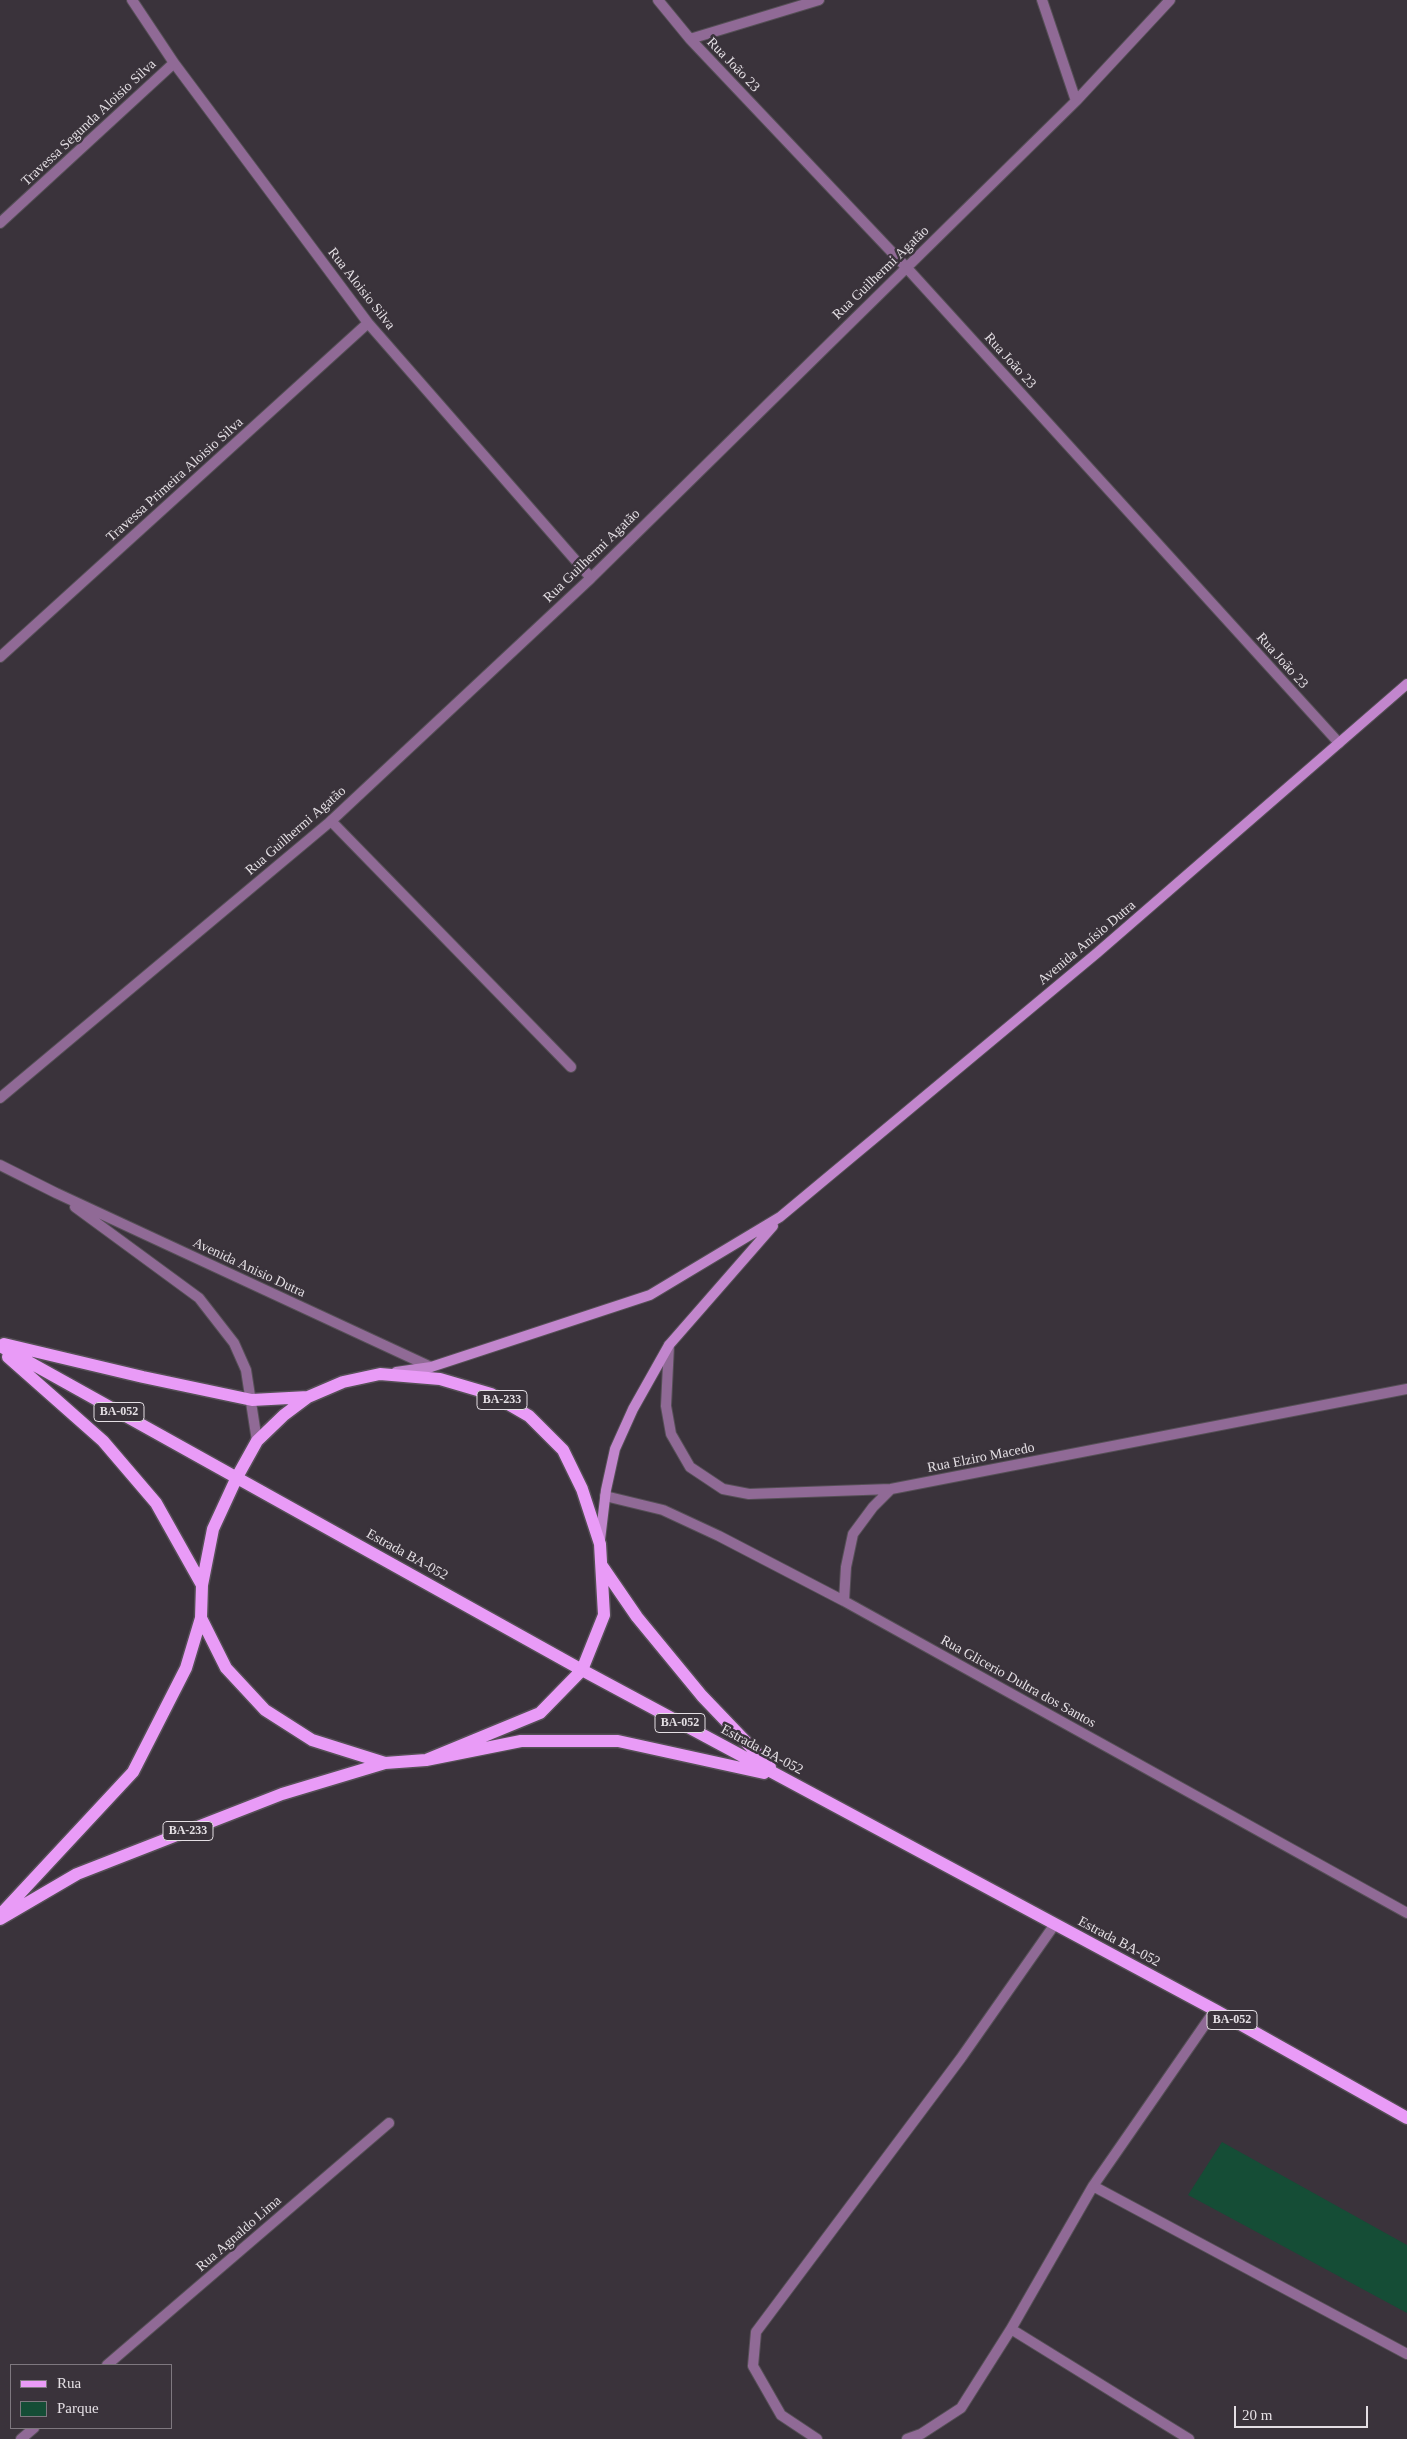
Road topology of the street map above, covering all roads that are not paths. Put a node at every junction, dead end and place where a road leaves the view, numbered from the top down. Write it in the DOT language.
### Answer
graph roads {
  1 [pos="132,0"];
  2 [pos="658,0"];
  3 [pos="819,0"];
  4 [pos="1042,0"];
  5 [pos="1170,0"];
  6 [pos="690,39"];
  7 [pos="174,63"];
  8 [pos="1076,102"];
  9 [pos="0,223"];
  10 [pos="906,267"];
  11 [pos="368,323"];
  12 [pos="591,578"];
  13 [pos="0,657"];
  14 [pos="1407,684"];
  15 [pos="1338,744"];
  16 [pos="331,821"];
  17 [pos="571,1067"];
  18 [pos="0,1098"];
  19 [pos="0,1164"];
  20 [pos="56,1193"];
  21 [pos="780,1217"];
  22 [pos="669,1345"];
  23 [pos="0,1347"];
  24 [pos="431,1367"];
  25 [pos="380,1374"];
  26 [pos="1407,1389"];
  27 [pos="308,1397"];
  28 [pos="252,1400"];
  29 [pos="257,1441"];
  30 [pos="237,1477"];
  31 [pos="891,1489"];
  32 [pos="605,1496"];
  33 [pos="600,1544"];
  34 [pos="602,1566"];
  35 [pos="202,1585"];
  36 [pos="844,1601"];
  37 [pos="201,1618"];
  38 [pos="582,1670"];
  39 [pos="426,1760"];
  40 [pos="385,1763"];
  41 [pos="779,1776"];
  42 [pos="1407,1913"];
  43 [pos="0,1915"];
  44 [pos="0,1919"];
  45 [pos="1055,1924"];
  46 [pos="1214,2010"];
  47 [pos="1407,2118"];
  48 [pos="389,2123"];
  49 [pos="1093,2186"];
  50 [pos="1012,2329"];
  51 [pos="1407,2354"];
  52 [pos="108,2364"];
  53 [pos="33,2429"];
  54 [pos="21,2439"];
  55 [pos="816,2439"];
  56 [pos="907,2439"];
  57 [pos="1189,2439"];
  1 -- 7 [label="street, Rua Aloisio Silva"];
  2 -- 6 [label="street, Rua João 23"];
  3 -- 6 [label="street"];
  4 -- 8 [label="street"];
  5 -- 8 [label="street, Rua Guilhermi Agatão"];
  6 -- 10 [label="street, Rua João 23"];
  7 -- 9 [label="street, Travessa Segunda Aloisio Silva"];
  7 -- 11 [label="street, Rua Aloisio Silva"];
  8 -- 10 [label="street, Rua Guilhermi Agatão"];
  10 -- 12 [label="street, Rua Guilhermi Agatão"];
  10 -- 15 [label="street, Rua João 23"];
  11 -- 12 [label="street, Rua Aloisio Silva"];
  11 -- 13 [label="street, Travessa Primeira Aloisio Silva"];
  12 -- 16 [label="street, Rua Guilhermi Agatão"];
  14 -- 15 [label="main road, Avenida Anísio Dutra"];
  15 -- 21 [label="main road, Avenida Anísio Dutra"];
  16 -- 17 [label="street"];
  16 -- 18 [label="street, Rua Guilhermi Agatão"];
  19 -- 20 [label="street, Avenida Anisio Dutra"];
  20 -- 24 [label="street, Avenida Anisio Dutra"];
  20 -- 28 [label="street, Avenida Anisio Dutra"];
  21 -- 22 [label="main road"];
  21 -- 24 [label="main road"];
  22 -- 31 [label="street, Rua Elziro Macedo"];
  22 -- 32 [label="main road"];
  23 -- 28 [label="main road"];
  23 -- 30 [label="main road, Estrada BA-052 / BA-052"];
  23 -- 35 [label="main road"];
  24 -- 25 [label="main road"];
  25 -- 27 [label="main road, BA-233"];
  25 -- 33 [label="main road, BA-233"];
  26 -- 31 [label="street, Rua Elziro Macedo"];
  27 -- 28 [label="main road"];
  27 -- 29 [label="main road, BA-233"];
  28 -- 29 [label="street, Avenida Anisio Dutra"];
  29 -- 30 [label="main road, BA-233"];
  30 -- 35 [label="main road, BA-233"];
  30 -- 38 [label="main road, Estrada BA-052 / BA-052"];
  31 -- 36 [label="street"];
  32 -- 33 [label="main road"];
  32 -- 36 [label="street, Rua Glicerio Dultra dos Santos"];
  33 -- 34 [label="main road, BA-233"];
  34 -- 38 [label="main road, BA-233"];
  34 -- 41 [label="main road"];
  35 -- 37 [label="main road, BA-233"];
  36 -- 42 [label="street, Rua Glicerio Dultra dos Santos"];
  37 -- 40 [label="main road, BA-233"];
  37 -- 43 [label="main road, BA-233"];
  38 -- 39 [label="main road, BA-233"];
  38 -- 41 [label="main road, Estrada BA-052 / BA-052"];
  39 -- 40 [label="main road, BA-233"];
  39 -- 41 [label="main road"];
  40 -- 44 [label="main road, BA-233"];
  41 -- 45 [label="main road, Estrada BA-052 / BA-052"];
  45 -- 46 [label="main road, Estrada BA-052 / BA-052"];
  45 -- 55 [label="street"];
  46 -- 47 [label="main road, Estrada BA-052 / BA-052"];
  46 -- 49 [label="street"];
  48 -- 52 [label="street, Rua Agnaldo Lima"];
  49 -- 50 [label="street"];
  49 -- 51 [label="street"];
  50 -- 56 [label="street"];
  50 -- 57 [label="street"];
  53 -- 54 [label="street"];
}
